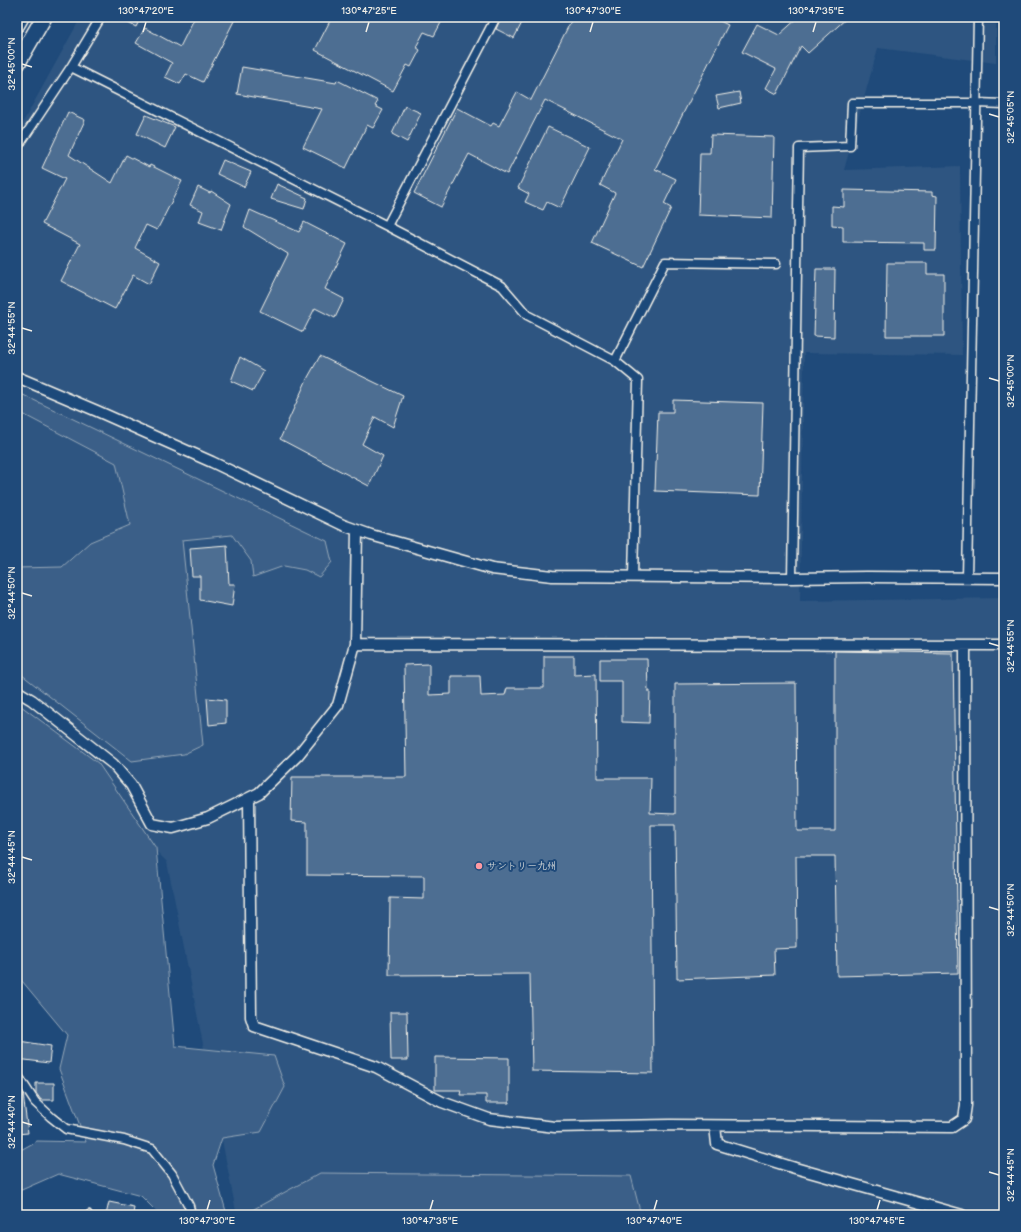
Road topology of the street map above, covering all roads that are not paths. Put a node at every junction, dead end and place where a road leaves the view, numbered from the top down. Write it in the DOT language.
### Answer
graph roads {
  1 [pos="21,17"];
  2 [pos="44,17"];
  3 [pos="101,17"];
  4 [pos="496,17"];
  5 [pos="978,17"];
  6 [pos="17,24"];
  7 [pos="17,64"];
  8 [pos="71,67"];
  9 [pos="977,103"];
  10 [pos="1004,104"];
  11 [pos="17,148"];
  12 [pos="387,226"];
  13 [pos="776,264"];
  14 [pos="615,361"];
  15 [pos="17,377"];
  16 [pos="357,530"];
  17 [pos="633,577"];
  18 [pos="792,578"];
  19 [pos="968,578"];
  20 [pos="1004,578"];
  21 [pos="355,644"];
  22 [pos="964,645"];
  23 [pos="1004,645"];
  24 [pos="17,691"];
  25 [pos="249,798"];
  26 [pos="17,1078"];
  27 [pos="715,1126"];
  28 [pos="191,1215"];
  29 [pos="962,1215"];
  1 -- 6 [label="highway"];
  2 -- 7 [label="highway"];
  3 -- 8 [label="street"];
  4 -- 12 [label="street"];
  5 -- 9 [label="street"];
  8 -- 11 [label="street"];
  8 -- 12 [label="street"];
  9 -- 10 [label="street"];
  9 -- 18 [label="street"];
  9 -- 19 [label="street"];
  12 -- 14 [label="street"];
  13 -- 14 [label="street"];
  14 -- 17 [label="street"];
  15 -- 16 [label="street"];
  16 -- 17 [label="street"];
  16 -- 21 [label="street"];
  17 -- 18 [label="street"];
  18 -- 19 [label="street"];
  19 -- 20 [label="street"];
  21 -- 22 [label="street"];
  21 -- 25 [label="street"];
  22 -- 23 [label="street"];
  22 -- 27 [label="street"];
  24 -- 25 [label="street"];
  25 -- 27 [label="street"];
  26 -- 28 [label="street"];
  27 -- 29 [label="street"];
}
